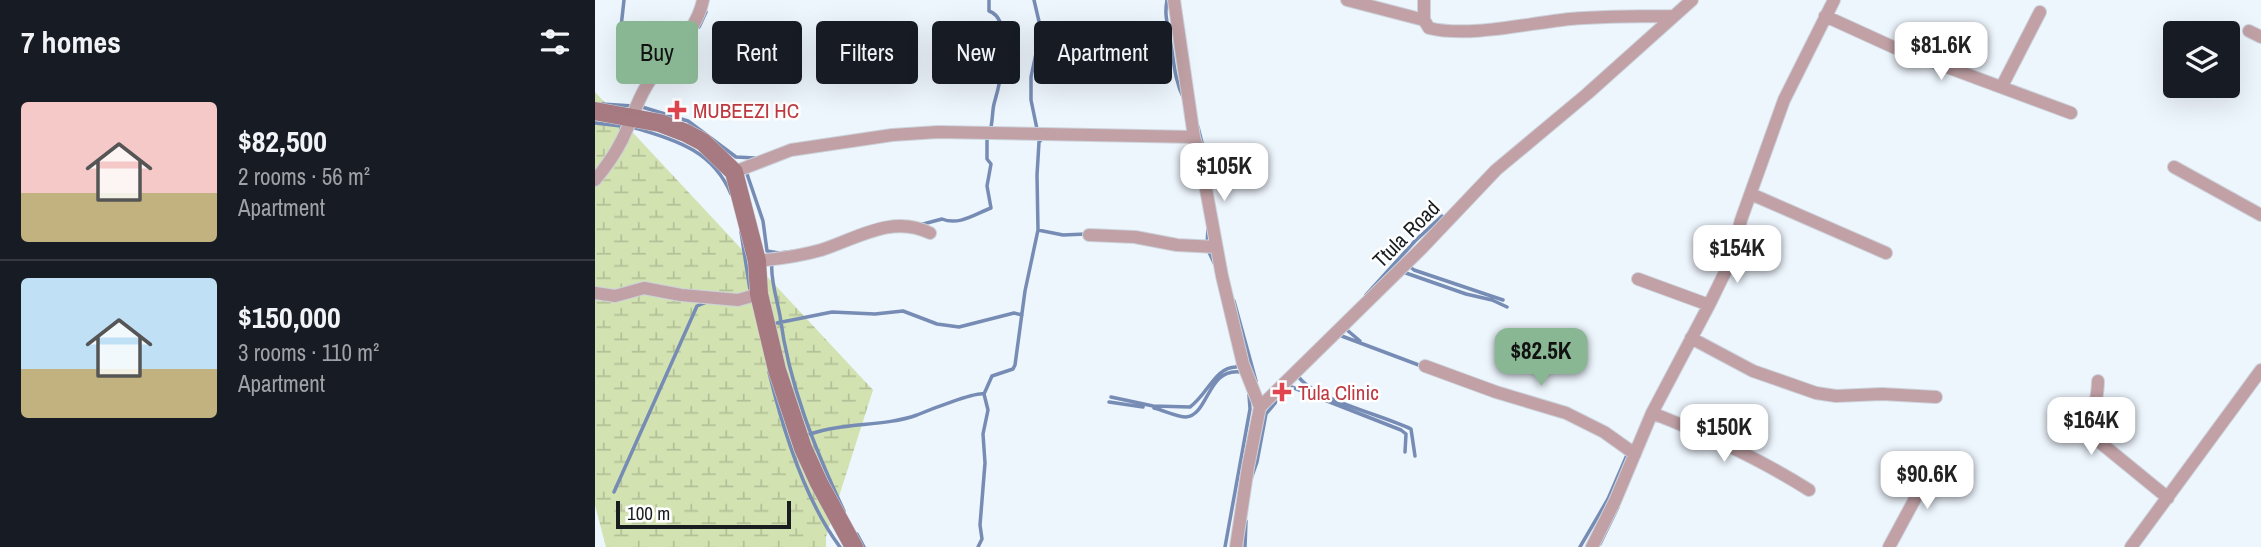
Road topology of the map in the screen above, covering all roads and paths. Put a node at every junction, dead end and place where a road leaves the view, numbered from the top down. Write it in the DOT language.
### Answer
graph roads {
  1 [pos="703,0"];
  2 [pos="1174,0"];
  3 [pos="1347,0"];
  4 [pos="1424,0"];
  5 [pos="1692,0"];
  6 [pos="1834,0"];
  7 [pos="2040,12"];
  8 [pos="1673,16"];
  9 [pos="1825,16"];
  10 [pos="1424,20"];
  11 [pos="2002,86"];
  12 [pos="595,111"];
  13 [pos="2071,113"];
  14 [pos="631,116"];
  15 [pos="1194,137"];
  16 [pos="2174,167"];
  17 [pos="734,172"];
  18 [pos="595,180"];
  19 [pos="1751,194"];
  20 [pos="2261,215"];
  21 [pos="929,233"];
  22 [pos="1089,235"];
  23 [pos="1216,247"];
  24 [pos="1886,253"];
  25 [pos="757,261"];
  26 [pos="1638,279"];
  27 [pos="595,293"];
  28 [pos="759,294"];
  29 [pos="1709,305"];
  30 [pos="1691,338"];
  31 [pos="1425,366"];
  32 [pos="2261,370"];
  33 [pos="2098,381"];
  34 [pos="1936,397"];
  35 [pos="1260,407"];
  36 [pos="1652,413"];
  37 [pos="1635,454"];
  38 [pos="1936,460"];
  39 [pos="1809,491"];
  40 [pos="2168,498"];
  41 [pos="854,547"];
  42 [pos="1236,547"];
  43 [pos="1592,547"];
  44 [pos="1889,547"];
  45 [pos="2131,547"];
  1 -- 14 [label="street"];
  2 -- 15 [label="street"];
  3 -- 10 [label="street"];
  4 -- 10 [label="street"];
  5 -- 8 [label="street, Ttula Road"];
  6 -- 9 [label="street"];
  7 -- 11 [label="street"];
  8 -- 10 [label="street"];
  8 -- 35 [label="street, Ttula Road"];
  9 -- 11 [label="street"];
  9 -- 19 [label="street"];
  11 -- 13 [label="street"];
  12 -- 14 [label="street"];
  14 -- 17 [label="street"];
  14 -- 18 [label="street"];
  15 -- 17 [label="street"];
  15 -- 23 [label="street"];
  16 -- 20 [label="street"];
  17 -- 25 [label="street"];
  19 -- 24 [label="street"];
  19 -- 29 [label="street"];
  21 -- 25 [label="street"];
  22 -- 23 [label="street"];
  23 -- 35 [label="street"];
  25 -- 28 [label="street"];
  26 -- 29 [label="street"];
  27 -- 28 [label="street"];
  28 -- 41 [label="street"];
  29 -- 30 [label="street"];
  30 -- 34 [label="street"];
  30 -- 36 [label="street"];
  31 -- 37 [label="street"];
  32 -- 40 [label="street"];
  33 -- 40 [label="street"];
  35 -- 42 [label="street"];
  36 -- 37 [label="street"];
  36 -- 39 [label="street"];
  37 -- 43 [label="street"];
  38 -- 44 [label="street"];
  40 -- 45 [label="street"];
}
